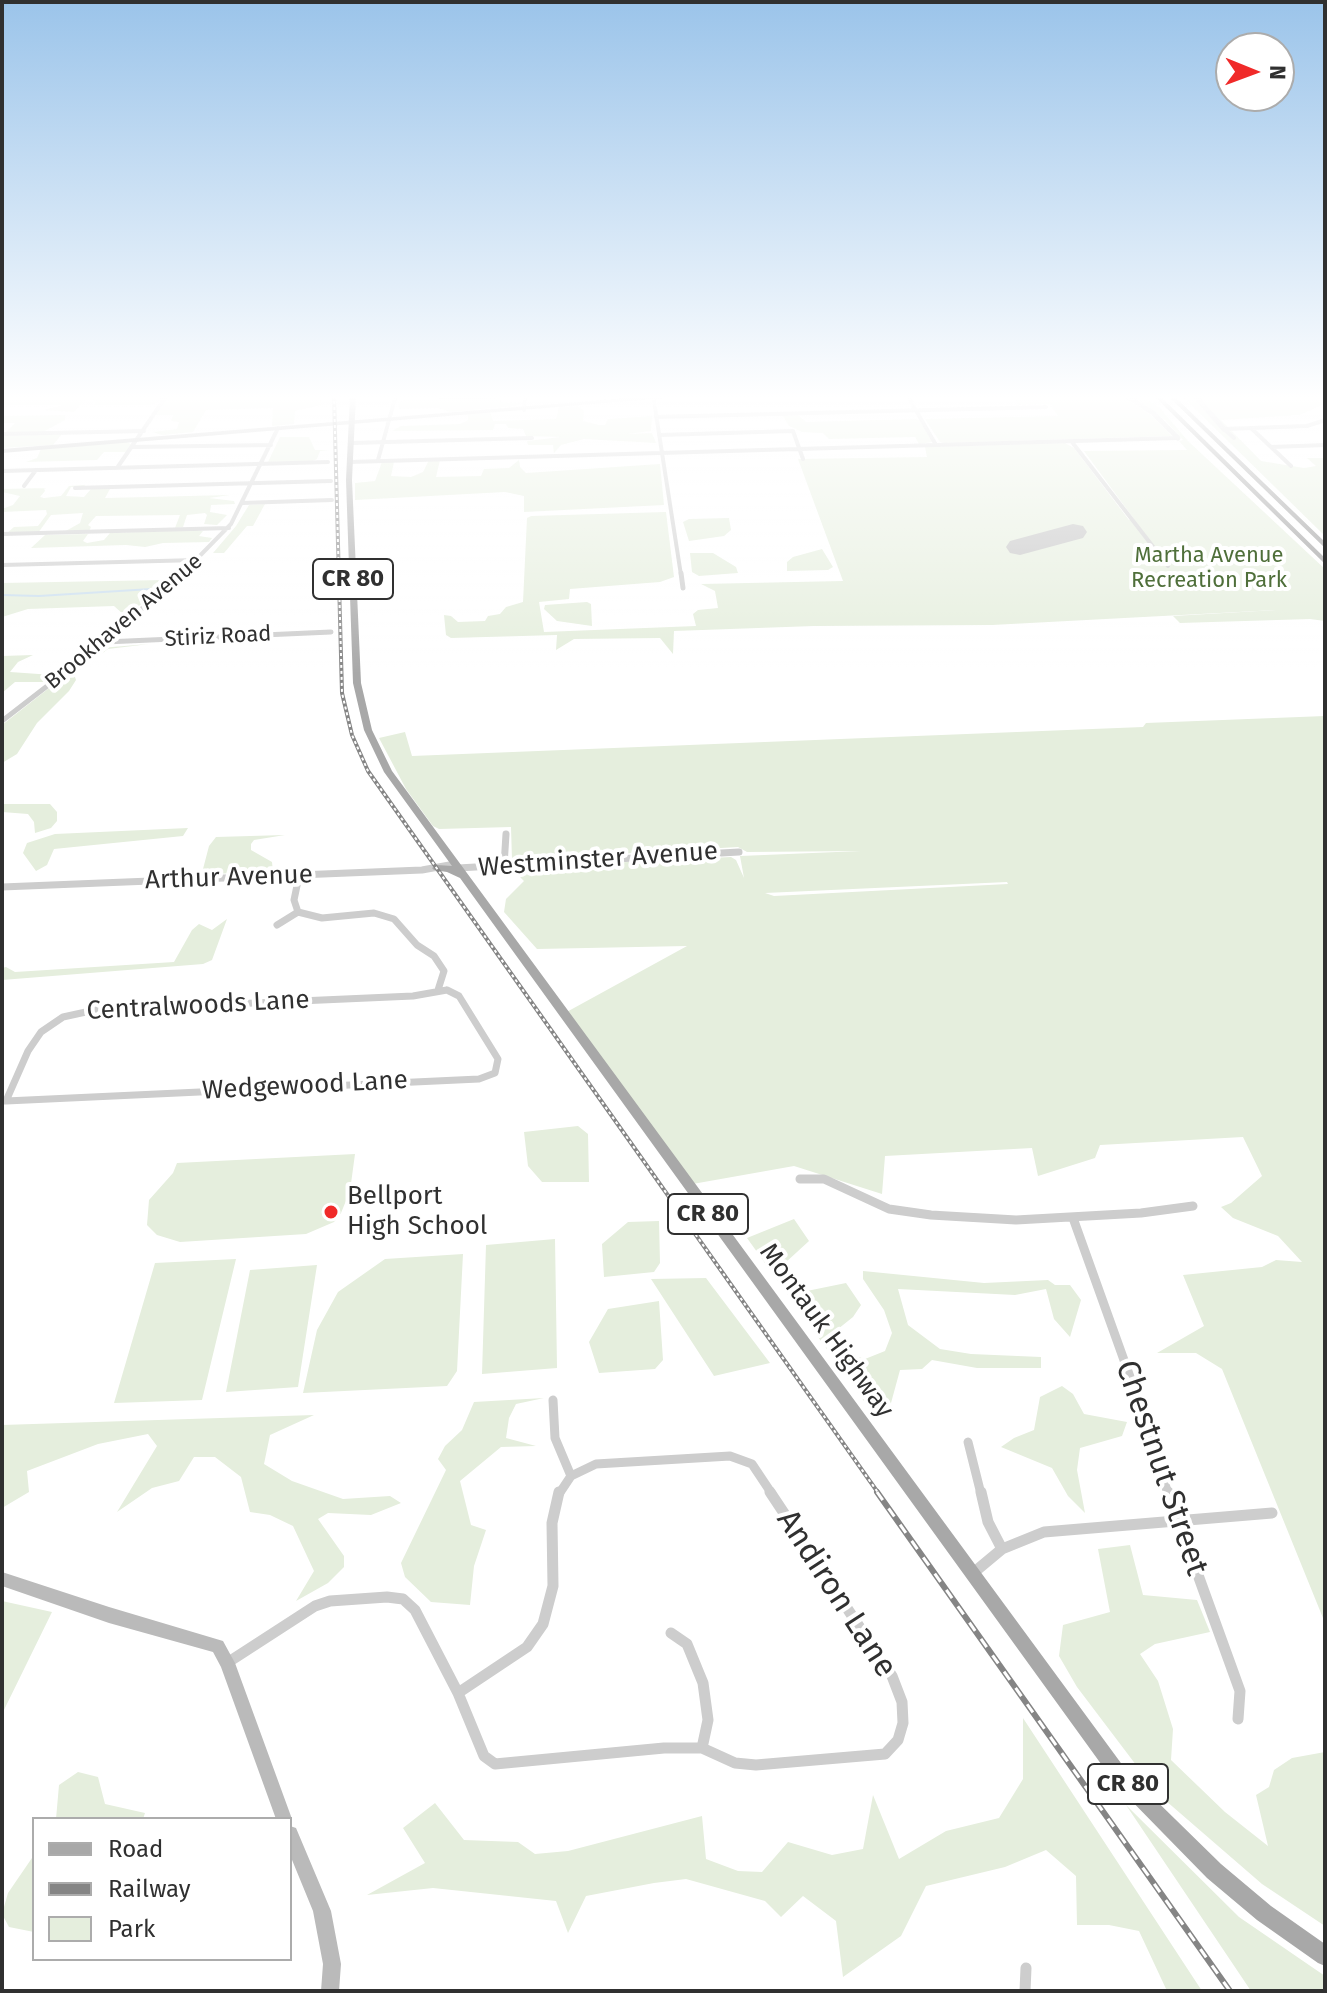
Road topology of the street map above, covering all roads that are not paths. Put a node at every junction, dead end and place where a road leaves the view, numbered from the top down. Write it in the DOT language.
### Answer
graph roads {
  1 [pos="249,488"];
  2 [pos="350,488"];
  3 [pos="668,488"];
  4 [pos="1108,488"];
  5 [pos="1250,488"];
  6 [pos="1265,488"];
  7 [pos="332,500"];
  8 [pos="242,503"];
  9 [pos="229,528"];
  10 [pos="2,534"];
  11 [pos="1325,546"];
  12 [pos="198,560"];
  13 [pos="1325,562"];
  14 [pos="2,565"];
  15 [pos="1168,566"];
  16 [pos="683,588"];
  17 [pos="331,632"];
  18 [pos="104,642"];
  19 [pos="2,720"];
  20 [pos="506,834"];
  21 [pos="443,848"];
  22 [pos="739,852"];
  23 [pos="456,866"];
  24 [pos="504,866"];
  25 [pos="437,868"];
  26 [pos="299,876"];
  27 [pos="468,882"];
  28 [pos="2,887"];
  29 [pos="298,912"];
  30 [pos="277,925"];
  31 [pos="438,990"];
  32 [pos="4,1101"];
  33 [pos="800,1179"];
  34 [pos="1193,1206"];
  35 [pos="1073,1218"];
  36 [pos="553,1400"];
  37 [pos="968,1442"];
  38 [pos="571,1476"];
  39 [pos="1272,1513"];
  40 [pos="1177,1522"];
  41 [pos="1002,1549"];
  42 [pos="972,1574"];
  43 [pos="2,1579"];
  44 [pos="671,1633"];
  45 [pos="227,1663"];
  46 [pos="458,1693"];
  47 [pos="1238,1719"];
  48 [pos="702,1748"];
  49 [pos="283,1817"];
  50 [pos="292,1839"];
  51 [pos="1325,1956"];
  52 [pos="1026,1968"];
  53 [pos="330,1991"];
  54 [pos="1025,1991"];
  1 -- 8 [label="street, Brookhaven Avenue"];
  2 -- 21 [label="main road, Montauk Highway / CR 80"];
  3 -- 16 [label="street"];
  4 -- 15 [label="street"];
  5 -- 13 [label="highway"];
  6 -- 11 [label="highway"];
  7 -- 8 [label="street"];
  8 -- 9 [label="street, Brookhaven Avenue"];
  9 -- 10 [label="street"];
  9 -- 12 [label="street, Brookhaven Avenue"];
  12 -- 14 [label="street"];
  12 -- 18 [label="street, Brookhaven Avenue"];
  17 -- 18 [label="street, Stiriz Road"];
  18 -- 19 [label="street, Brookhaven Avenue"];
  20 -- 24 [label="street"];
  21 -- 23 [label="main road, Montauk Highway / CR 80"];
  21 -- 25 [label="main road"];
  22 -- 24 [label="street, Westminster Avenue"];
  23 -- 24 [label="street, Westminster Avenue"];
  23 -- 25 [label="street, Arthur Avenue"];
  23 -- 27 [label="main road, Montauk Highway / CR 80"];
  25 -- 26 [label="street, Arthur Avenue"];
  25 -- 27 [label="main road"];
  26 -- 28 [label="street, Arthur Avenue"];
  26 -- 29 [label="street"];
  27 -- 42 [label="main road, Montauk Highway / CR 80"];
  29 -- 30 [label="street"];
  29 -- 31 [label="street"];
  31 -- 32 [label="street, Centralwoods Lane"];
  31 -- 32 [label="street, Wedgewood Lane"];
  33 -- 35 [label="street"];
  34 -- 35 [label="street"];
  35 -- 40 [label="street, Chestnut Street"];
  36 -- 38 [label="street"];
  37 -- 41 [label="street"];
  38 -- 46 [label="street"];
  38 -- 48 [label="street, Andiron Lane"];
  39 -- 40 [label="street"];
  40 -- 41 [label="street"];
  40 -- 47 [label="street, Chestnut Street"];
  41 -- 42 [label="street"];
  42 -- 51 [label="main road, Montauk Highway / CR 80"];
  43 -- 45 [label="main road"];
  44 -- 48 [label="street"];
  45 -- 46 [label="street, Andiron Lane"];
  45 -- 49 [label="main road"];
  46 -- 48 [label="street, Andiron Lane"];
  50 -- 53 [label="main road"];
  52 -- 54 [label="street"];
}
